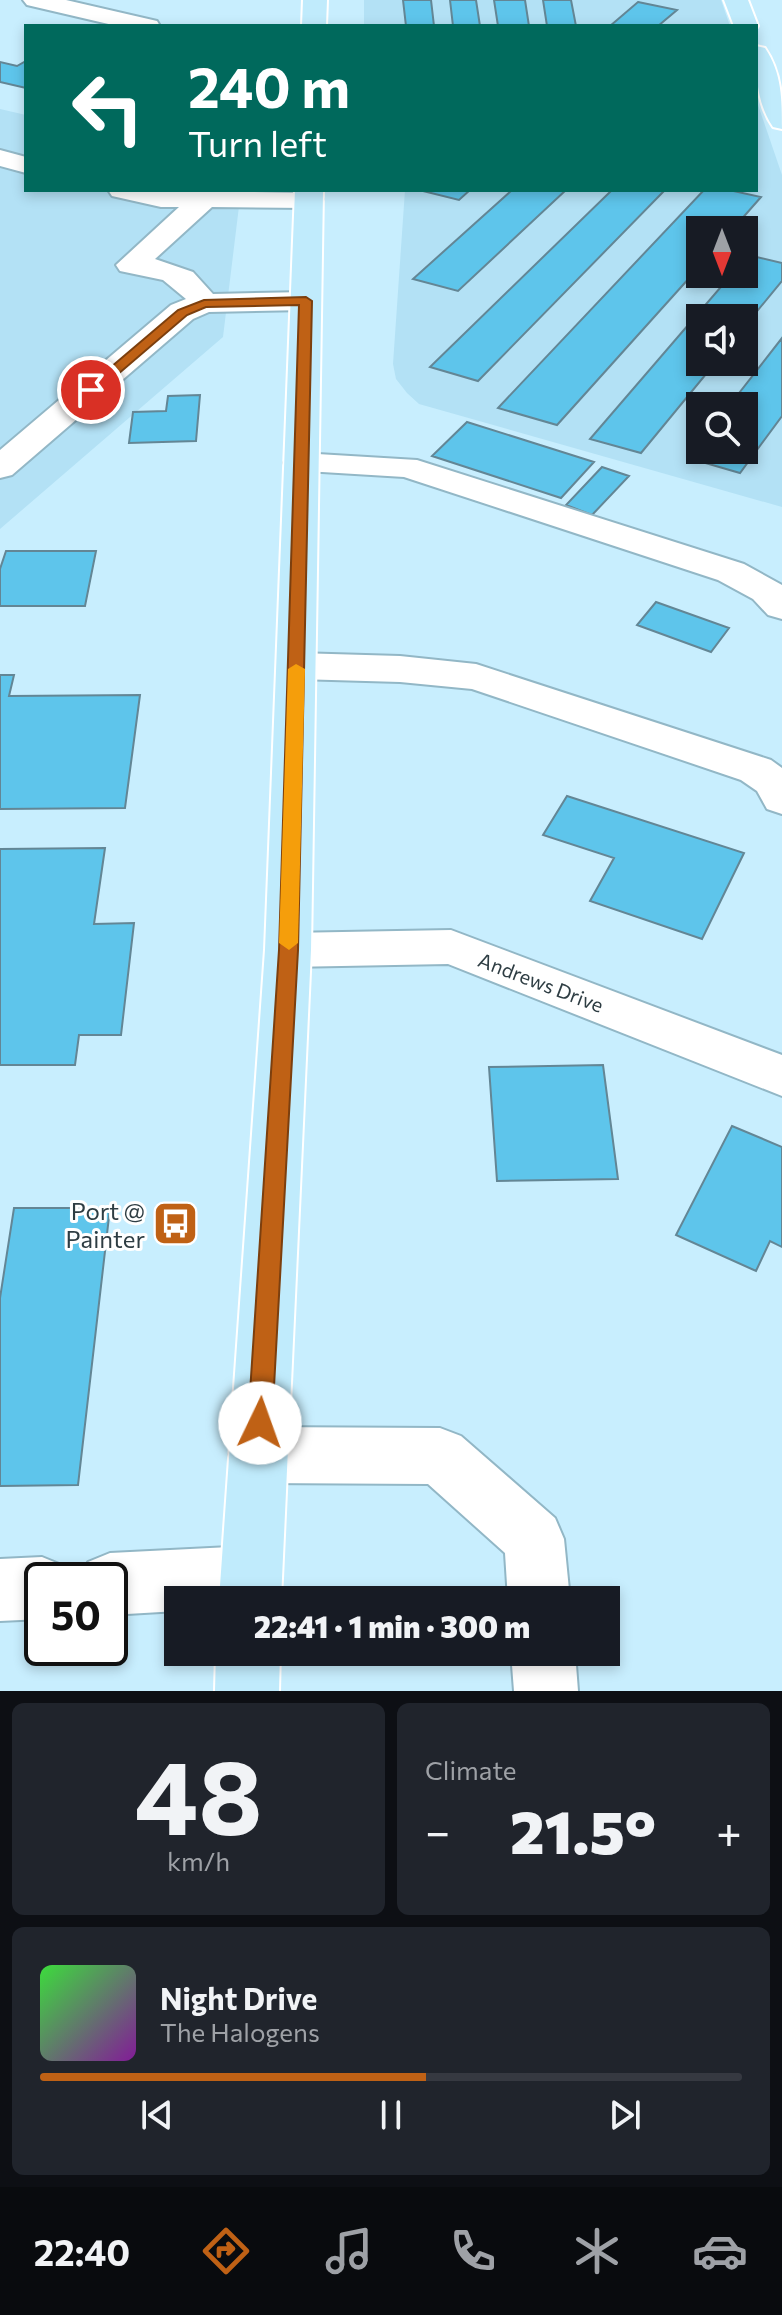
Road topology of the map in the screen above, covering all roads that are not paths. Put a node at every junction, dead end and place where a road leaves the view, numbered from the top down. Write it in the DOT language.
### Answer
graph roads {
  1 [pos="35,0"];
  2 [pos="315,0"];
  3 [pos="736,0"];
  4 [pos="139,24"];
  5 [pos="314,24"];
  6 [pos="754,24"];
  7 [pos="758,58"];
  8 [pos="782,121"];
  9 [pos="0,158"];
  10 [pos="24,164"];
  11 [pos="132,192"];
  12 [pos="309,194"];
  13 [pos="204,199"];
  14 [pos="306,301"];
  15 [pos="204,303"];
  16 [pos="301,463"];
  17 [pos="0,468"];
  18 [pos="782,607"];
  19 [pos="297,666"];
  20 [pos="782,799"];
  21 [pos="288,950"];
  22 [pos="782,1076"];
  23 [pos="258,1455"];
  24 [pos="128,1585"];
  25 [pos="180,1586"];
  26 [pos="250,1586"];
  27 [pos="538,1586"];
  28 [pos="24,1589"];
  29 [pos="0,1590"];
  30 [pos="248,1666"];
  31 [pos="544,1666"];
  32 [pos="247,1691"];
  33 [pos="546,1691"];
  1 -- 4 [label="street"];
  2 -- 5 [label="main road"];
  3 -- 6 [label="main road"];
  7 -- 8 [label="main road"];
  9 -- 10 [label="street"];
  11 -- 13 [label="street"];
  12 -- 13 [label="street"];
  12 -- 14 [label="main road"];
  13 -- 15 [label="street"];
  14 -- 15 [label="street"];
  14 -- 16 [label="main road"];
  15 -- 17 [label="street"];
  16 -- 18 [label="street"];
  16 -- 19 [label="main road"];
  19 -- 20 [label="street"];
  19 -- 21 [label="main road"];
  21 -- 22 [label="street, Andrews Drive"];
  21 -- 23 [label="main road"];
  23 -- 26 [label="main road"];
  23 -- 27 [label="street"];
  24 -- 25 [label="street"];
  28 -- 29 [label="street"];
  30 -- 32 [label="main road"];
  31 -- 33 [label="street"];
}
